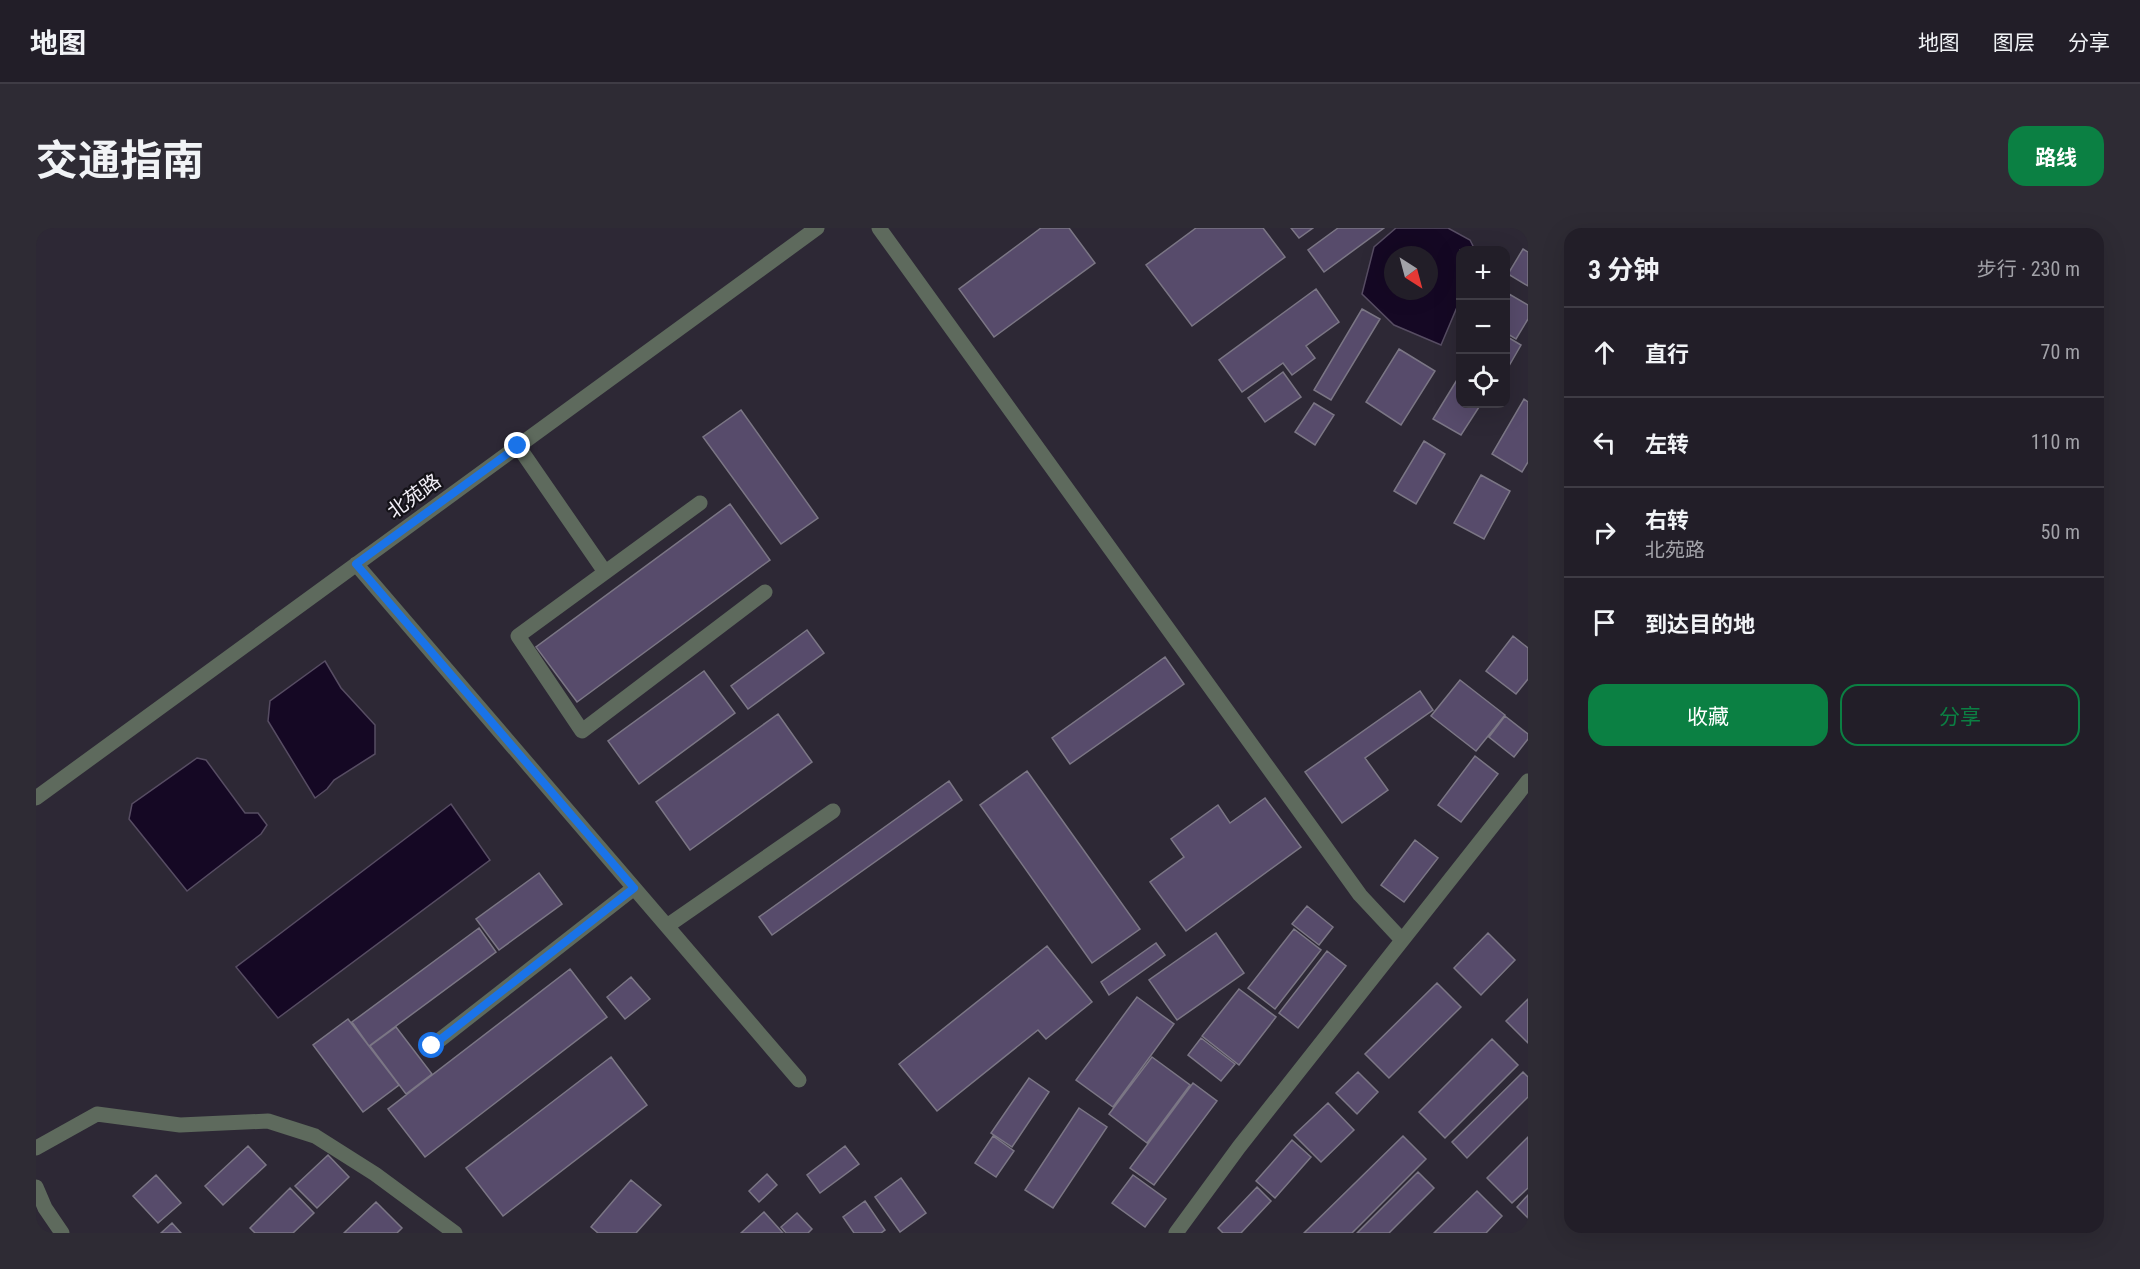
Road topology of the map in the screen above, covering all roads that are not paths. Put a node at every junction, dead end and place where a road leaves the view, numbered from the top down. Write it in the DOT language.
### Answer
graph roads {
  1 [pos="817,228"];
  2 [pos="879,228"];
  3 [pos="518,446"];
  4 [pos="700,503"];
  5 [pos="356,564"];
  6 [pos="605,572"];
  7 [pos="765,592"];
  8 [pos="1528,782"];
  9 [pos="36,798"];
  10 [pos="833,811"];
  11 [pos="634,888"];
  12 [pos="667,926"];
  13 [pos="1402,940"];
  14 [pos="432,1046"];
  15 [pos="799,1080"];
  16 [pos="36,1148"];
  17 [pos="36,1187"];
  18 [pos="62,1233"];
  19 [pos="455,1233"];
  20 [pos="1176,1233"];
  1 -- 3 [label="street, 北苑路"];
  2 -- 13 [label="street"];
  3 -- 5 [label="street, 北苑路"];
  3 -- 6 [label="street"];
  4 -- 6 [label="street"];
  5 -- 9 [label="street, 北苑路"];
  5 -- 11 [label="street"];
  6 -- 7 [label="street"];
  8 -- 13 [label="street"];
  10 -- 12 [label="street"];
  11 -- 12 [label="street"];
  11 -- 14 [label="street"];
  12 -- 15 [label="street"];
  13 -- 20 [label="street"];
  16 -- 19 [label="street"];
  17 -- 18 [label="street"];
}
